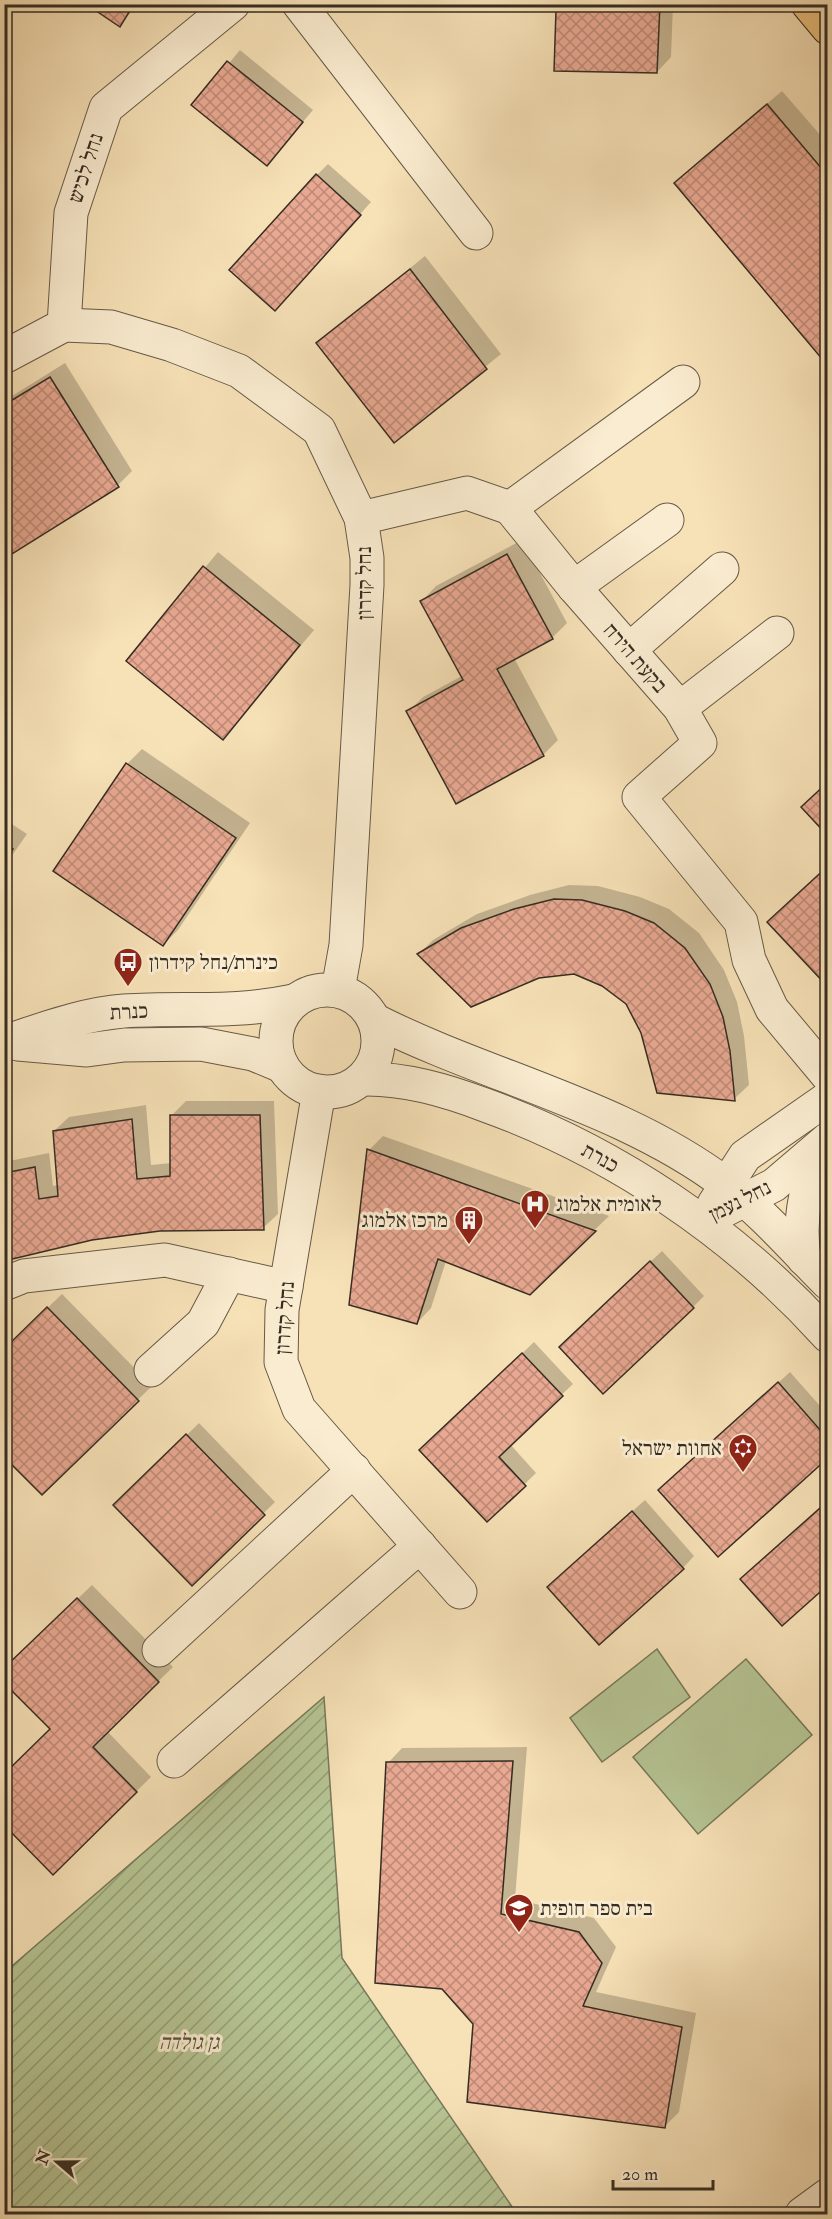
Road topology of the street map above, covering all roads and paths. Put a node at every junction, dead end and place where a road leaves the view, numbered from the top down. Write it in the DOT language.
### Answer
graph roads {
  1 [pos="233,4"];
  2 [pos="299,4"];
  3 [pos="808,4"];
  4 [pos="828,28"];
  5 [pos="476,233"];
  6 [pos="64,326"];
  7 [pos="4,357"];
  8 [pos="683,382"];
  9 [pos="510,508"];
  10 [pos="361,518"];
  11 [pos="667,520"];
  12 [pos="722,569"];
  13 [pos="574,587"];
  14 [pos="777,633"];
  15 [pos="629,650"];
  16 [pos="680,708"];
  17 [pos="338,990"];
  18 [pos="294,1001"];
  19 [pos="374,1020"];
  20 [pos="4,1042"];
  21 [pos="282,1066"];
  22 [pos="828,1076"];
  23 [pos="362,1079"];
  24 [pos="319,1091"];
  25 [pos="828,1098"];
  26 [pos="827,1140"];
  27 [pos="735,1193"];
  28 [pos="702,1222"];
  29 [pos="804,1259"];
  30 [pos="229,1274"];
  31 [pos="828,1283"];
  32 [pos="4,1284"];
  33 [pos="286,1287"];
  34 [pos="828,1336"];
  35 [pos="151,1370"];
  36 [pos="354,1470"];
  37 [pos="420,1546"];
  38 [pos="460,1592"];
  39 [pos="159,1650"];
  40 [pos="174,1761"];
  41 [pos="828,2195"];
  42 [pos="802,2214"];
  1 -- 6 [label="street, נחל לכיש"];
  2 -- 5 [label="street"];
  3 -- 4 [label="main road"];
  6 -- 7 [label="street"];
  6 -- 10 [label="street, נחל קדרון"];
  8 -- 9 [label="street"];
  9 -- 10 [label="street"];
  9 -- 13 [label="street, בקעת הירח"];
  10 -- 17 [label="street, נחל קדרון"];
  11 -- 13 [label="street"];
  12 -- 15 [label="street"];
  13 -- 15 [label="street, בקעת הירח"];
  14 -- 16 [label="street"];
  15 -- 16 [label="street, בקעת הירח"];
  16 -- 22 [label="street, בקעת הירח"];
  17 -- 18 [label="street"];
  17 -- 19 [label="street"];
  18 -- 20 [label="street, כנרת"];
  18 -- 21 [label="street"];
  19 -- 23 [label="street"];
  19 -- 27 [label="street, כנרת"];
  20 -- 21 [label="street, כנרת"];
  21 -- 24 [label="street"];
  23 -- 24 [label="street"];
  23 -- 28 [label="street, כנרת"];
  24 -- 33 [label="street, נחל קדרון"];
  25 -- 27 [label="street, נחל נעמן"];
  26 -- 27 [label="street, נחל נעמן"];
  26 -- 29 [label="street"];
  27 -- 28 [label="street, נחל נעמן"];
  27 -- 29 [label="street, כנרת"];
  28 -- 34 [label="street, כנרת"];
  29 -- 31 [label="street, כנרת"];
  30 -- 32 [label="street"];
  30 -- 33 [label="street"];
  30 -- 35 [label="street"];
  33 -- 36 [label="street, נחל קדרון"];
  36 -- 37 [label="street, נחל קדרון"];
  36 -- 39 [label="street"];
  37 -- 38 [label="street, נחל קדרון"];
  37 -- 40 [label="street"];
  41 -- 42 [label="street"];
}
